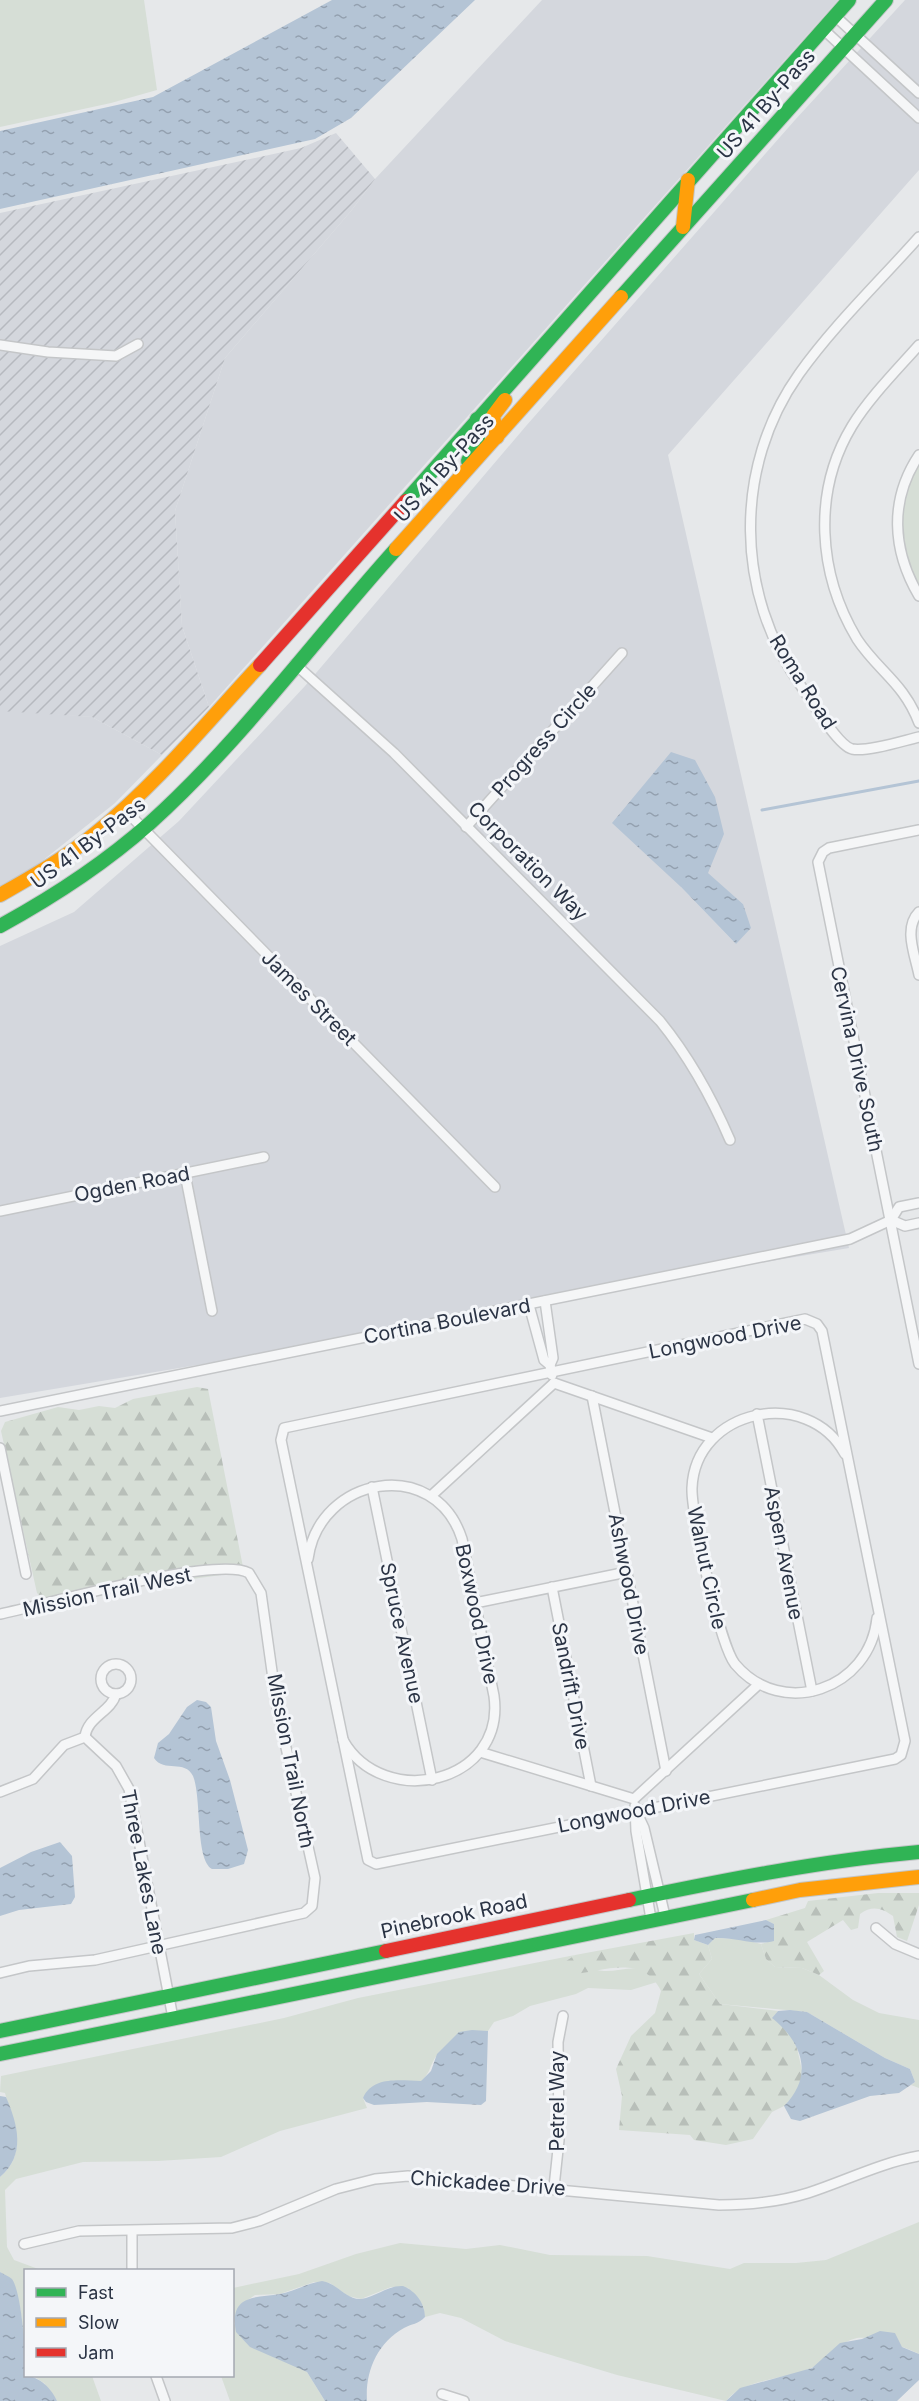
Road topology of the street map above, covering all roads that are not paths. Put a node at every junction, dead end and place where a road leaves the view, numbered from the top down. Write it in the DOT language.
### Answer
graph roads {
  1 [pos="849,0"];
  2 [pos="886,0"];
  3 [pos="835,16"];
  4 [pos="823,29"];
  5 [pos="854,34"];
  6 [pos="842,47"];
  7 [pos="919,93"];
  8 [pos="919,117"];
  9 [pos="688,180"];
  10 [pos="683,227"];
  11 [pos="919,237"];
  12 [pos="601,279"];
  13 [pos="138,344"];
  14 [pos="0,345"];
  15 [pos="919,345"];
  16 [pos="477,419"];
  17 [pos="497,438"];
  18 [pos="919,455"];
  19 [pos="376,572"];
  20 [pos="919,596"];
  21 [pos="297,624"];
  22 [pos="622,653"];
  23 [pos="295,664"];
  24 [pos="919,723"];
  25 [pos="919,737"];
  26 [pos="124,809"];
  27 [pos="466,827"];
  28 [pos="143,829"];
  29 [pos="919,830"];
  30 [pos="0,895"];
  31 [pos="919,912"];
  32 [pos="0,926"];
  33 [pos="919,975"];
  34 [pos="730,1140"];
  35 [pos="264,1157"];
  36 [pos="185,1174"];
  37 [pos="495,1187"];
  38 [pos="919,1203"];
  39 [pos="0,1211"];
  40 [pos="891,1220"];
  41 [pos="919,1223"];
  42 [pos="544,1302"];
  43 [pos="529,1305"];
  44 [pos="212,1311"];
  45 [pos="919,1364"];
  46 [pos="550,1368"];
  47 [pos="554,1383"];
  48 [pos="592,1396"];
  49 [pos="0,1411"];
  50 [pos="757,1414"];
  51 [pos="712,1438"];
  52 [pos="0,1448"];
  53 [pos="849,1461"];
  54 [pos="372,1488"];
  55 [pos="431,1496"];
  56 [pos="627,1572"];
  57 [pos="249,1573"];
  58 [pos="26,1574"];
  59 [pos="308,1575"];
  60 [pos="552,1587"];
  61 [pos="475,1603"];
  62 [pos="878,1610"];
  63 [pos="0,1614"];
  64 [pos="759,1684"];
  65 [pos="812,1691"];
  66 [pos="116,1694"];
  67 [pos="340,1732"];
  68 [pos="85,1737"];
  69 [pos="480,1752"];
  70 [pos="666,1771"];
  71 [pos="432,1780"];
  72 [pos="591,1786"];
  73 [pos="0,1792"];
  74 [pos="634,1799"];
  75 [pos="636,1810"];
  76 [pos="919,1852"];
  77 [pos="919,1877"];
  78 [pos="653,1895"];
  79 [pos="665,1916"];
  80 [pos="651,1919"];
  81 [pos="876,1928"];
  82 [pos="159,1946"];
  83 [pos="919,1954"];
  84 [pos="0,1973"];
  85 [pos="168,1995"];
  86 [pos="563,2016"];
  87 [pos="173,2018"];
  88 [pos="0,2031"];
  89 [pos="0,2054"];
  90 [pos="919,2156"];
  91 [pos="554,2187"];
  92 [pos="132,2231"];
  93 [pos="24,2244"];
  94 [pos="132,2269"];
  95 [pos="156,2377"];
  96 [pos="442,2394"];
  97 [pos="165,2401"];
  98 [pos="464,2401"];
  1 -- 3 [label="main road, US 41 By-Pass"];
  2 -- 5 [label="main road, US 41 By-Pass"];
  3 -- 4 [label="main road, US 41 By-Pass"];
  3 -- 5 [label="street"];
  4 -- 6 [label="street"];
  4 -- 9 [label="main road, US 41 By-Pass"];
  5 -- 6 [label="main road, US 41 By-Pass"];
  5 -- 7 [label="street"];
  6 -- 8 [label="street"];
  6 -- 10 [label="main road, US 41 By-Pass"];
  9 -- 10 [label="main road"];
  9 -- 12 [label="main road, US 41 By-Pass"];
  10 -- 17 [label="main road, US 41 By-Pass"];
  11 -- 25 [label="street, Roma Road"];
  12 -- 16 [label="main road, US 41 By-Pass"];
  12 -- 17 [label="main road"];
  13 -- 14 [label="street"];
  15 -- 24 [label="street"];
  16 -- 17 [label="main road"];
  16 -- 19 [label="main road"];
  16 -- 21 [label="main road, US 41 By-Pass"];
  17 -- 19 [label="main road, US 41 By-Pass"];
  18 -- 20 [label="street"];
  19 -- 23 [label="main road, US 41 By-Pass"];
  21 -- 23 [label="main road"];
  21 -- 26 [label="main road, US 41 By-Pass"];
  22 -- 27 [label="street, Progress Circle"];
  23 -- 27 [label="street, Corporation Way"];
  23 -- 28 [label="main road, US 41 By-Pass"];
  26 -- 28 [label="street, James Street"];
  26 -- 30 [label="main road, US 41 By-Pass"];
  27 -- 34 [label="street, Corporation Way"];
  28 -- 32 [label="main road, US 41 By-Pass"];
  28 -- 37 [label="street, James Street"];
  29 -- 40 [label="street, Cervina Drive South"];
  31 -- 33 [label="street"];
  35 -- 36 [label="street, Ogden Road"];
  36 -- 39 [label="street, Ogden Road"];
  36 -- 44 [label="street"];
  38 -- 40 [label="street, Cortina Boulevard"];
  40 -- 41 [label="street"];
  40 -- 42 [label="street, Cortina Boulevard"];
  40 -- 45 [label="street, Cervina Drive South"];
  42 -- 43 [label="street, Cortina Boulevard"];
  42 -- 46 [label="street"];
  43 -- 46 [label="street"];
  43 -- 49 [label="street, Cortina Boulevard"];
  46 -- 47 [label="street"];
  46 -- 53 [label="street, Longwood Drive"];
  46 -- 59 [label="street, Longwood Drive"];
  47 -- 48 [label="street"];
  47 -- 55 [label="street"];
  48 -- 51 [label="street"];
  48 -- 56 [label="street, Ashwood Drive"];
  50 -- 51 [label="street, Walnut Circle"];
  50 -- 53 [label="street, Walnut Circle"];
  50 -- 65 [label="street, Aspen Avenue"];
  51 -- 64 [label="street, Walnut Circle"];
  52 -- 58 [label="street"];
  53 -- 62 [label="street, Longwood Drive"];
  54 -- 55 [label="street, Boxwood Drive"];
  54 -- 59 [label="street, Boxwood Drive"];
  54 -- 71 [label="street, Spruce Avenue"];
  55 -- 61 [label="street, Boxwood Drive"];
  56 -- 60 [label="street"];
  56 -- 70 [label="street, Ashwood Drive"];
  57 -- 63 [label="street, Mission Trail West"];
  57 -- 82 [label="street, Mission Trail North"];
  59 -- 67 [label="street, Longwood Drive"];
  60 -- 61 [label="street"];
  60 -- 72 [label="street, Sandrift Drive"];
  61 -- 69 [label="street, Boxwood Drive"];
  62 -- 65 [label="street, Walnut Circle"];
  62 -- 75 [label="street, Longwood Drive"];
  64 -- 65 [label="street, Walnut Circle"];
  64 -- 70 [label="street"];
  66 -- 68 [label="street"];
  67 -- 71 [label="street, Boxwood Drive"];
  67 -- 75 [label="street, Longwood Drive"];
  68 -- 73 [label="street"];
  68 -- 82 [label="street, Three Lakes Lane"];
  69 -- 71 [label="street, Boxwood Drive"];
  69 -- 72 [label="street"];
  70 -- 74 [label="street"];
  72 -- 74 [label="street"];
  74 -- 75 [label="street"];
  75 -- 78 [label="street"];
  76 -- 78 [label="main road, Pinebrook Road"];
  77 -- 79 [label="main road"];
  78 -- 79 [label="street"];
  78 -- 80 [label="street"];
  78 -- 85 [label="main road, Pinebrook Road"];
  79 -- 80 [label="main road"];
  80 -- 87 [label="main road"];
  81 -- 83 [label="street"];
  82 -- 84 [label="street"];
  82 -- 85 [label="street, Three Lakes Lane"];
  85 -- 87 [label="street, Three Lakes Lane"];
  85 -- 88 [label="main road, Pinebrook Road"];
  86 -- 91 [label="street, Petrel Way"];
  87 -- 89 [label="main road"];
  90 -- 91 [label="street, Chickadee Drive"];
  91 -- 92 [label="street, Chickadee Drive"];
  92 -- 93 [label="street, Chickadee Drive"];
  92 -- 94 [label="street"];
  95 -- 97 [label="street"];
  96 -- 98 [label="street"];
}
